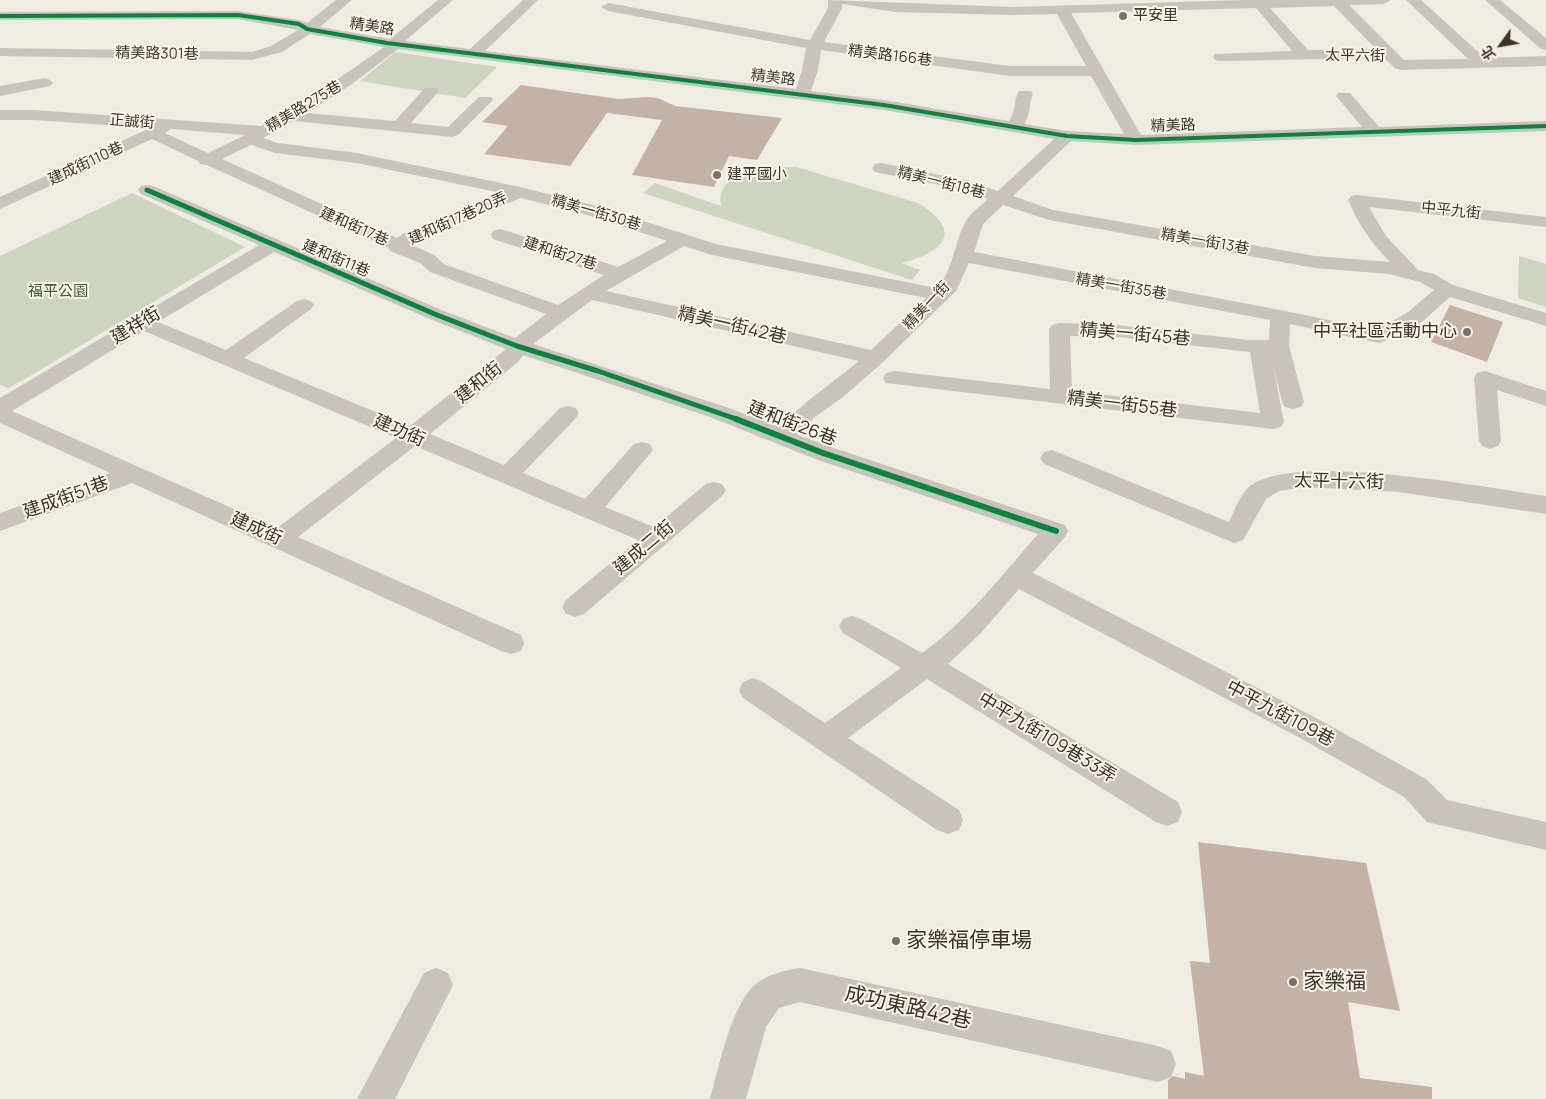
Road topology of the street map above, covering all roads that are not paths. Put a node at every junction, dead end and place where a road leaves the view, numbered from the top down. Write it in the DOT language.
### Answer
graph roads {
  1 [pos="345,0"];
  2 [pos="446,0"];
  3 [pos="531,0"];
  4 [pos="835,0"];
  5 [pos="840,0"];
  6 [pos="1384,0"];
  7 [pos="1413,0"];
  8 [pos="1492,0"];
  9 [pos="1337,1"];
  10 [pos="1181,2"];
  11 [pos="1259,3"];
  12 [pos="608,7"];
  13 [pos="1062,9"];
  14 [pos="0,16"];
  15 [pos="306,29"];
  16 [pos="394,43"];
  17 [pos="814,46"];
  18 [pos="1546,46"];
  19 [pos="0,52"];
  20 [pos="474,53"];
  21 [pos="1388,53"];
  22 [pos="1304,55"];
  23 [pos="1220,57"];
  24 [pos="1546,61"];
  25 [pos="1482,63"];
  26 [pos="1096,71"];
  27 [pos="45,84"];
  28 [pos="0,91"];
  29 [pos="431,91"];
  30 [pos="802,94"];
  31 [pos="1025,94"];
  32 [pos="1344,96"];
  33 [pos="485,100"];
  34 [pos="0,115"];
  35 [pos="292,116"];
  36 [pos="171,124"];
  37 [pos="1014,126"];
  38 [pos="1546,126"];
  39 [pos="399,127"];
  40 [pos="1374,131"];
  41 [pos="152,133"];
  42 [pos="257,135"];
  43 [pos="1067,136"];
  44 [pos="1136,140"];
  45 [pos="206,160"];
  46 [pos="881,168"];
  47 [pos="147,190"];
  48 [pos="520,192"];
  49 [pos="1001,199"];
  50 [pos="1357,200"];
  51 [pos="0,204"];
  52 [pos="1546,222"];
  53 [pos="500,235"];
  54 [pos="684,239"];
  55 [pos="273,245"];
  56 [pos="398,247"];
  57 [pos="963,256"];
  58 [pos="1411,273"];
  59 [pos="620,274"];
  60 [pos="1446,289"];
  61 [pos="589,293"];
  62 [pos="940,296"];
  63 [pos="304,305"];
  64 [pos="560,312"];
  65 [pos="1280,316"];
  66 [pos="1546,320"];
  67 [pos="142,323"];
  68 [pos="517,346"];
  69 [pos="1269,346"];
  70 [pos="875,358"];
  71 [pos="228,359"];
  72 [pos="894,378"];
  73 [pos="1061,398"];
  74 [pos="1546,399"];
  75 [pos="1293,402"];
  76 [pos="0,408"];
  77 [pos="568,412"];
  78 [pos="0,414"];
  79 [pos="783,436"];
  80 [pos="412,437"];
  81 [pos="1490,441"];
  82 [pos="642,450"];
  83 [pos="1052,458"];
  84 [pos="132,474"];
  85 [pos="507,476"];
  86 [pos="714,490"];
  87 [pos="1546,505"];
  88 [pos="589,510"];
  89 [pos="0,522"];
  90 [pos="280,538"];
  91 [pos="656,538"];
  92 [pos="1016,576"];
  93 [pos="575,607"];
  94 [pos="852,626"];
  95 [pos="511,644"];
  96 [pos="927,665"];
  97 [pos="753,690"];
  98 [pos="825,739"];
  99 [pos="1167,812"];
  100 [pos="948,820"];
  101 [pos="1546,836"];
  102 [pos="436,985"];
  103 [pos="1158,1064"];
  104 [pos="375,1099"];
  105 [pos="728,1099"];
  1 -- 15 [label="street, 精美路301巷"];
  2 -- 16 [label="street, 精美路275巷"];
  3 -- 20 [label="street"];
  4 -- 17 [label="street"];
  5 -- 13 [label="street"];
  6 -- 9 [label="street"];
  7 -- 25 [label="street"];
  8 -- 18 [label="street"];
  9 -- 11 [label="street"];
  9 -- 21 [label="street"];
  10 -- 11 [label="street"];
  10 -- 13 [label="street"];
  11 -- 22 [label="street"];
  12 -- 17 [label="street, 精美路166巷"];
  13 -- 26 [label="street"];
  14 -- 15 [label="street, 精美路"];
  15 -- 16 [label="street, 精美路"];
  15 -- 19 [label="street, 精美路301巷"];
  16 -- 20 [label="street, 精美路"];
  16 -- 35 [label="street, 精美路275巷"];
  17 -- 26 [label="street, 精美路166巷"];
  17 -- 30 [label="street"];
  20 -- 30 [label="street, 精美路"];
  21 -- 22 [label="street, 太平六街"];
  21 -- 25 [label="street, 太平六街"];
  22 -- 23 [label="street, 太平六街"];
  24 -- 25 [label="street, 太平六街"];
  26 -- 44 [label="street"];
  27 -- 28 [label="street"];
  29 -- 39 [label="street"];
  30 -- 37 [label="street, 精美路"];
  31 -- 37 [label="street"];
  32 -- 40 [label="street"];
  33 -- 39 [label="street"];
  34 -- 36 [label="street, 正誠街"];
  35 -- 39 [label="street"];
  35 -- 42 [label="street, 精美路275巷"];
  36 -- 41 [label="street, 建成街110巷"];
  36 -- 42 [label="street, 正誠街"];
  37 -- 43 [label="street, 精美路"];
  38 -- 40 [label="street, 精美路"];
  40 -- 44 [label="street, 精美路"];
  41 -- 45 [label="street, 建和街17巷"];
  41 -- 51 [label="street, 建成街110巷"];
  42 -- 45 [label="street, 精美路275巷"];
  42 -- 48 [label="street, 精美一街30巷"];
  43 -- 44 [label="street, 精美路"];
  43 -- 49 [label="street, 精美一街"];
  45 -- 56 [label="street, 建和街17巷"];
  46 -- 49 [label="street, 精美一街18巷"];
  47 -- 55 [label="street, 建和街11巷"];
  48 -- 54 [label="street, 精美一街30巷"];
  48 -- 56 [label="street, 建和街17巷20弄"];
  49 -- 57 [label="street, 精美一街"];
  49 -- 58 [label="street, 精美一街13巷"];
  50 -- 52 [label="street, 中平九街"];
  50 -- 58 [label="street, 精美一街13巷"];
  53 -- 59 [label="street, 建和街27巷"];
  54 -- 59 [label="street, 建和街"];
  54 -- 62 [label="street, 精美一街30巷"];
  55 -- 67 [label="street, 建祥街"];
  55 -- 68 [label="street, 建和街11巷"];
  56 -- 64 [label="street, 建和街17巷"];
  57 -- 62 [label="street, 精美一街"];
  57 -- 65 [label="street, 精美一街35巷"];
  58 -- 60 [label="street, 精美一街13巷"];
  59 -- 61 [label="street, 建和街"];
  60 -- 65 [label="street, 精美一街35巷"];
  60 -- 66 [label="street, 精美一街13巷"];
  61 -- 64 [label="street, 建和街"];
  61 -- 70 [label="street, 精美一街42巷"];
  62 -- 70 [label="street, 精美一街"];
  63 -- 71 [label="street"];
  64 -- 68 [label="street, 建和街"];
  65 -- 69 [label="street"];
  67 -- 71 [label="street, 建功街"];
  67 -- 76 [label="street, 建祥街"];
  68 -- 79 [label="street, 建和街26巷"];
  68 -- 80 [label="street, 建和街"];
  69 -- 73 [label="street, 精美一街45巷"];
  69 -- 73 [label="street, 精美一街55巷"];
  69 -- 75 [label="street"];
  70 -- 79 [label="street, 精美一街"];
  71 -- 80 [label="street, 建功街"];
  72 -- 73 [label="street, 精美一街55巷"];
  74 -- 81 [label="street"];
  77 -- 85 [label="street"];
  78 -- 84 [label="street, 建成街"];
  79 -- 92 [label="street, 建和街26巷"];
  80 -- 85 [label="street, 建功街"];
  80 -- 90 [label="street, 建和街"];
  82 -- 88 [label="street"];
  83 -- 87 [label="street, 太平十六街"];
  84 -- 89 [label="street, 建成街51巷"];
  84 -- 90 [label="street, 建成街"];
  85 -- 88 [label="street, 建功街"];
  86 -- 91 [label="street, 建成二街"];
  88 -- 91 [label="street, 建功街"];
  90 -- 95 [label="street, 建成街"];
  91 -- 93 [label="street, 建成二街"];
  92 -- 96 [label="street"];
  92 -- 101 [label="street, 中平九街109巷"];
  94 -- 96 [label="street, 中平九街109巷33弄"];
  96 -- 98 [label="street"];
  96 -- 99 [label="street, 中平九街109巷33弄"];
  97 -- 98 [label="street"];
  98 -- 100 [label="street"];
  102 -- 104 [label="street"];
  103 -- 105 [label="street, 成功東路42巷"];
}
